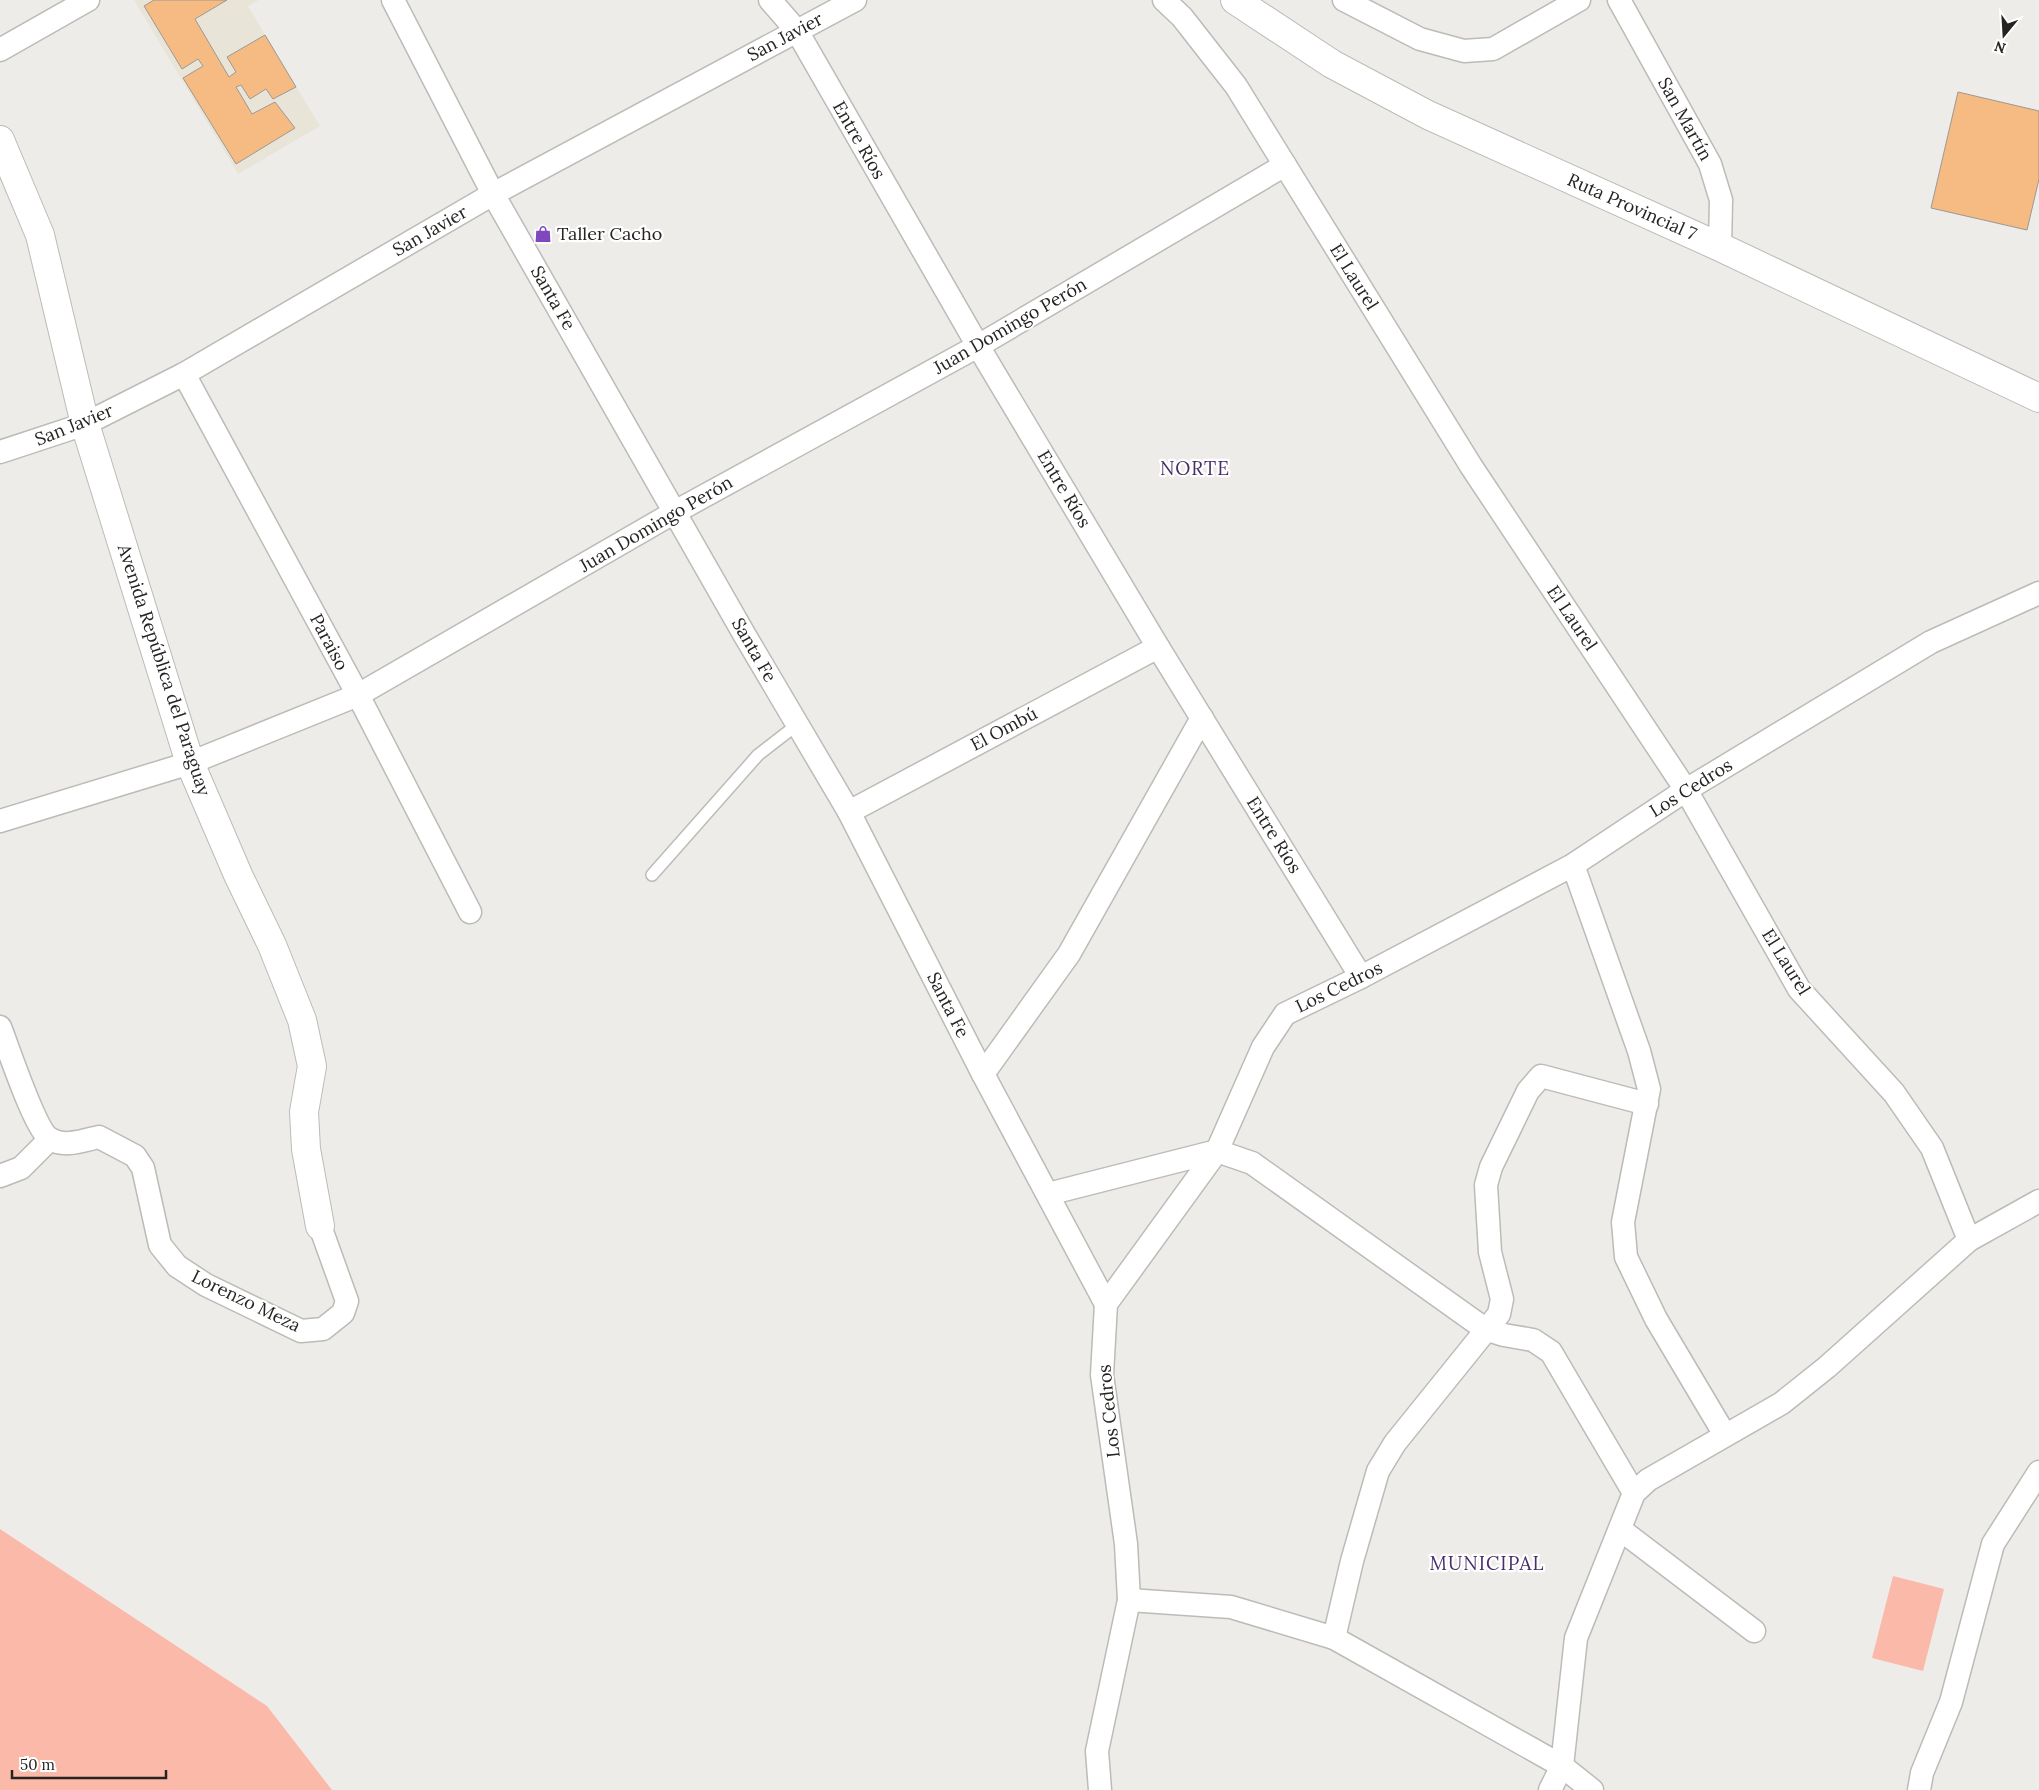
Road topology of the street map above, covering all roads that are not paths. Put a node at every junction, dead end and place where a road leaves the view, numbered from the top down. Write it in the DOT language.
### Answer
graph roads {
  1 [pos="88,0"];
  2 [pos="393,0"];
  3 [pos="770,0"];
  4 [pos="855,0"];
  5 [pos="1164,0"];
  6 [pos="1235,0"];
  7 [pos="1344,0"];
  8 [pos="1579,0"];
  9 [pos="1619,0"];
  10 [pos="797,31"];
  11 [pos="0,50"];
  12 [pos="0,140"];
  13 [pos="1285,165"];
  14 [pos="492,194"];
  15 [pos="1720,247"];
  16 [pos="978,346"];
  17 [pos="184,374"];
  18 [pos="2039,398"];
  19 [pos="85,424"];
  20 [pos="0,452"];
  21 [pos="676,512"];
  22 [pos="2039,593"];
  23 [pos="1158,647"];
  24 [pos="358,695"];
  25 [pos="1202,718"];
  26 [pos="798,724"];
  27 [pos="190,763"];
  28 [pos="1686,790"];
  29 [pos="849,812"];
  30 [pos="0,821"];
  31 [pos="1573,865"];
  32 [pos="652,875"];
  33 [pos="470,912"];
  34 [pos="1361,977"];
  35 [pos="0,1027"];
  36 [pos="983,1074"];
  37 [pos="1646,1104"];
  38 [pos="50,1139"];
  39 [pos="1217,1151"];
  40 [pos="0,1176"];
  41 [pos="1048,1194"];
  42 [pos="2039,1201"];
  43 [pos="320,1226"];
  44 [pos="1969,1240"];
  45 [pos="1106,1304"];
  46 [pos="1485,1329"];
  47 [pos="1725,1435"];
  48 [pos="2039,1472"];
  49 [pos="1634,1494"];
  50 [pos="1621,1530"];
  51 [pos="1129,1600"];
  52 [pos="1754,1632"];
  53 [pos="1334,1638"];
  54 [pos="1562,1766"];
  55 [pos="1100,1790"];
  56 [pos="1550,1790"];
  57 [pos="1592,1790"];
  58 [pos="1919,1790"];
  1 -- 11 [label="street"];
  2 -- 14 [label="street, Santa Fe"];
  3 -- 10 [label="street, Entre Ríos"];
  4 -- 10 [label="street, San Javier"];
  5 -- 13 [label="street, El Laurel"];
  6 -- 15 [label="main road, Ruta Provincial 7"];
  7 -- 8 [label="street"];
  9 -- 15 [label="street, San Martín"];
  10 -- 14 [label="street, San Javier"];
  10 -- 16 [label="street, Entre Ríos"];
  12 -- 19 [label="main road, Avenida República del Paraguay"];
  13 -- 16 [label="street, Juan Domingo Perón"];
  13 -- 28 [label="street, El Laurel"];
  14 -- 17 [label="street, San Javier"];
  14 -- 21 [label="street, Santa Fe"];
  15 -- 18 [label="main road, Ruta Provincial 7"];
  16 -- 21 [label="street, Juan Domingo Perón"];
  16 -- 23 [label="street, Entre Ríos"];
  17 -- 19 [label="street, San Javier"];
  17 -- 24 [label="street, Paraiso"];
  19 -- 20 [label="street, San Javier"];
  19 -- 27 [label="main road, Avenida República del Paraguay"];
  21 -- 24 [label="street, Juan Domingo Perón"];
  21 -- 26 [label="street, Santa Fe"];
  22 -- 28 [label="street, Los Cedros"];
  23 -- 25 [label="street, Entre Ríos"];
  23 -- 29 [label="street, El Ombú"];
  24 -- 27 [label="street, Juan Domingo Perón"];
  24 -- 33 [label="street, Paraiso"];
  25 -- 34 [label="street, Entre Ríos"];
  25 -- 36 [label="street"];
  26 -- 29 [label="street, Santa Fe"];
  26 -- 32 [label="lane"];
  27 -- 30 [label="street, Juan Domingo Perón"];
  27 -- 43 [label="main road, Avenida República del Paraguay"];
  28 -- 31 [label="street, Los Cedros"];
  28 -- 44 [label="street, El Laurel"];
  29 -- 36 [label="street, Santa Fe"];
  31 -- 34 [label="street, Los Cedros"];
  31 -- 37 [label="street"];
  34 -- 39 [label="street, Los Cedros"];
  35 -- 38 [label="street"];
  36 -- 41 [label="street, Santa Fe"];
  37 -- 46 [label="street"];
  37 -- 47 [label="street"];
  38 -- 40 [label="street"];
  38 -- 43 [label="street, Lorenzo Meza"];
  39 -- 41 [label="street"];
  39 -- 45 [label="street, Los Cedros"];
  39 -- 46 [label="street"];
  41 -- 45 [label="street, Santa Fe"];
  42 -- 44 [label="street"];
  44 -- 47 [label="street"];
  45 -- 51 [label="street, Los Cedros"];
  46 -- 49 [label="street"];
  46 -- 53 [label="street"];
  47 -- 49 [label="street"];
  48 -- 58 [label="street"];
  49 -- 50 [label="street"];
  50 -- 52 [label="street"];
  50 -- 54 [label="street"];
  51 -- 53 [label="street"];
  51 -- 55 [label="street, Los Cedros"];
  53 -- 54 [label="street"];
  54 -- 56 [label="street"];
  54 -- 57 [label="street"];
}
